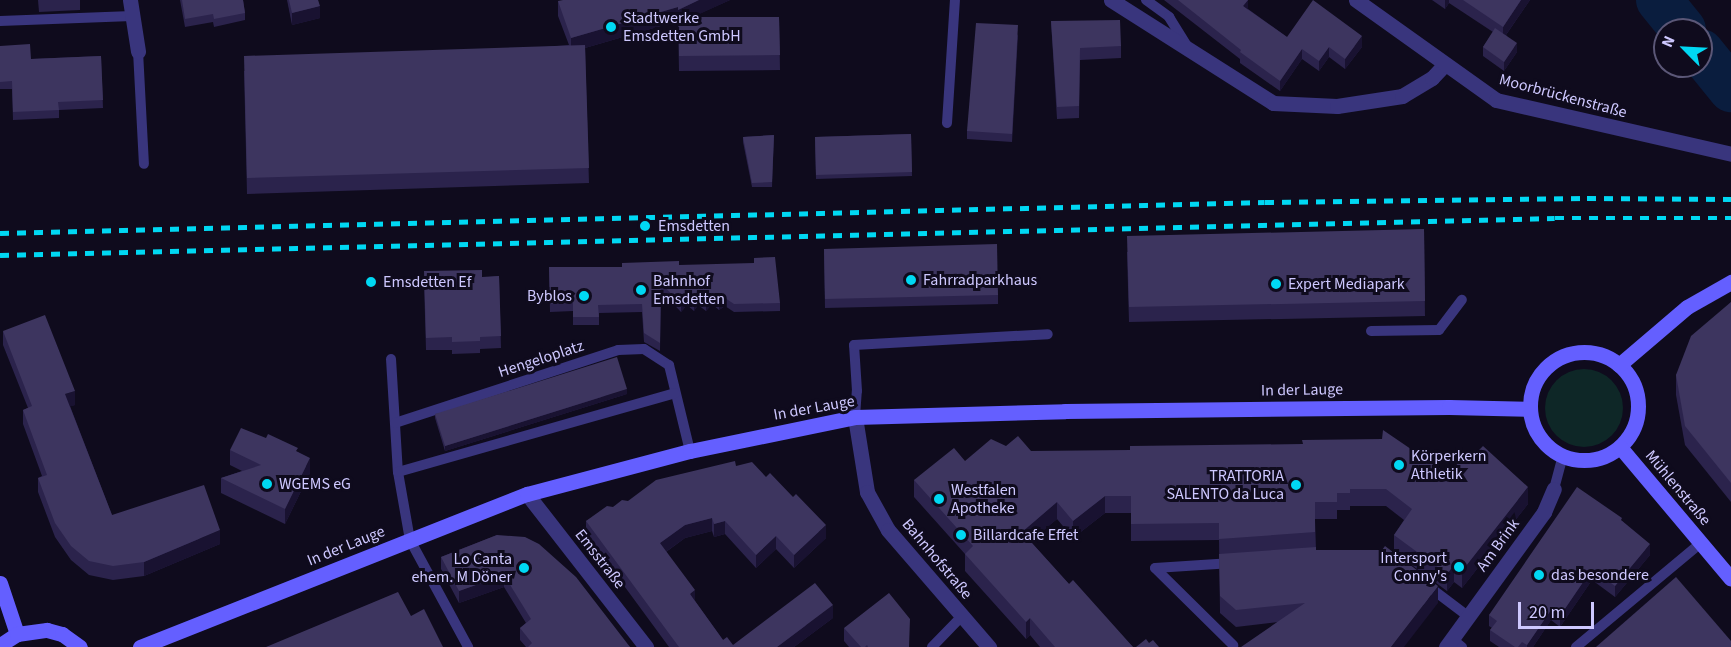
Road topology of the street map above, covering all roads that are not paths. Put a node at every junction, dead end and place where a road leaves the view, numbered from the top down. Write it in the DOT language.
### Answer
graph roads {
  1 [pos="130,0"];
  2 [pos="1111,0"];
  3 [pos="1146,0"];
  4 [pos="1356,0"];
  5 [pos="958,2"];
  6 [pos="132,16"];
  7 [pos="0,21"];
  8 [pos="1188,49"];
  9 [pos="138,51"];
  10 [pos="1444,65"];
  11 [pos="947,123"];
  12 [pos="1724,153"];
  13 [pos="144,164"];
  14 [pos="1731,282"];
  15 [pos="1462,300"];
  16 [pos="1371,331"];
  17 [pos="1048,334"];
  18 [pos="391,359"];
  19 [pos="1619,365"];
  20 [pos="675,393"];
  21 [pos="1530,409"];
  22 [pos="855,417"];
  23 [pos="395,423"];
  24 [pos="1620,447"];
  25 [pos="690,451"];
  26 [pos="1563,456"];
  27 [pos="398,472"];
  28 [pos="1554,489"];
  29 [pos="526,494"];
  30 [pos="410,540"];
  31 [pos="1701,543"];
  32 [pos="1239,562"];
  33 [pos="1731,579"];
  34 [pos="1421,581"];
  35 [pos="0,583"];
  36 [pos="962,616"];
  37 [pos="1469,616"];
  38 [pos="17,634"];
  39 [pos="1454,644"];
  40 [pos="0,645"];
  41 [pos="1233,645"];
  42 [pos="80,647"];
  43 [pos="141,647"];
  44 [pos="468,647"];
  45 [pos="646,647"];
  46 [pos="932,647"];
  47 [pos="989,647"];
  48 [pos="1576,647"];
  1 -- 6 [label="street"];
  2 -- 8 [label="street"];
  3 -- 8 [label="lane"];
  4 -- 10 [label="street, Moorbrückenstraße"];
  5 -- 11 [label="lane"];
  6 -- 7 [label="lane"];
  6 -- 9 [label="street"];
  8 -- 10 [label="street"];
  9 -- 13 [label="lane"];
  10 -- 12 [label="street, Moorbrückenstraße"];
  14 -- 19 [label="street"];
  15 -- 16 [label="lane"];
  17 -- 22 [label="lane"];
  18 -- 23 [label="lane"];
  19 -- 21 [label="street"];
  19 -- 24 [label="street"];
  20 -- 23 [label="lane, Hengeloplatz"];
  20 -- 25 [label="lane, Hengeloplatz"];
  20 -- 27 [label="lane"];
  21 -- 22 [label="street, In der Lauge"];
  21 -- 26 [label="street"];
  22 -- 25 [label="street, In der Lauge"];
  22 -- 36 [label="street, Bahnhofstraße"];
  23 -- 27 [label="lane"];
  24 -- 26 [label="street"];
  24 -- 31 [label="street, Mühlenstraße"];
  25 -- 29 [label="street, In der Lauge"];
  26 -- 28 [label="lane, Am Brink"];
  27 -- 30 [label="lane"];
  28 -- 37 [label="street, Am Brink"];
  29 -- 30 [label="street, In der Lauge"];
  29 -- 45 [label="street, Emsstraße"];
  30 -- 43 [label="street, In der Lauge"];
  30 -- 44 [label="lane"];
  31 -- 33 [label="street, Mühlenstraße"];
  31 -- 48 [label="lane"];
  32 -- 41 [label="lane"];
  34 -- 37 [label="lane"];
  35 -- 38 [label="street"];
  36 -- 46 [label="lane"];
  36 -- 47 [label="street, Bahnhofstraße"];
  37 -- 39 [label="street, Am Brink"];
  38 -- 40 [label="street"];
  38 -- 42 [label="street"];
}
